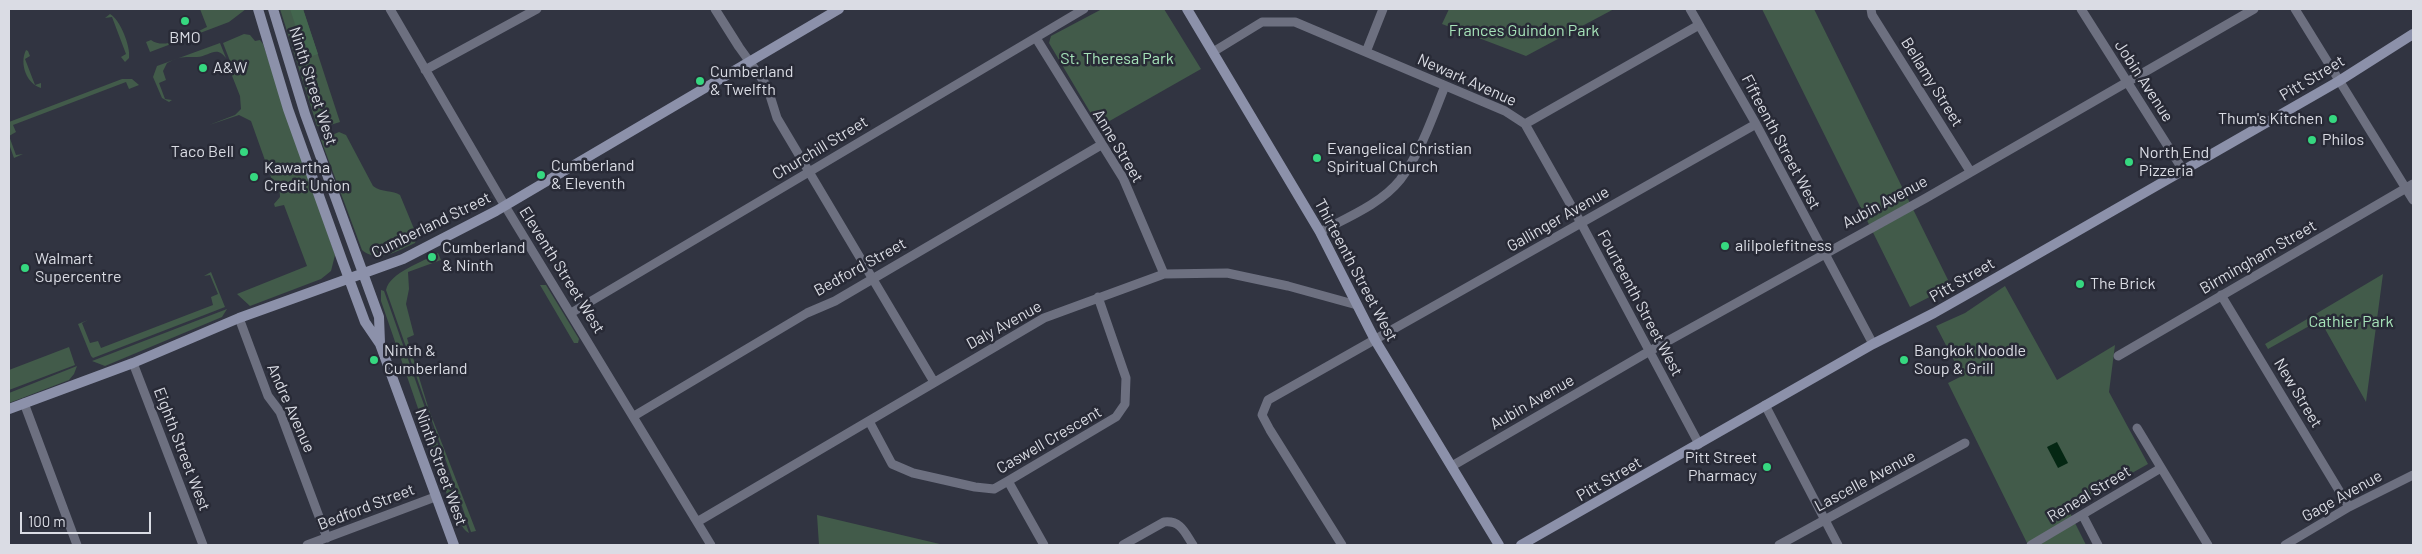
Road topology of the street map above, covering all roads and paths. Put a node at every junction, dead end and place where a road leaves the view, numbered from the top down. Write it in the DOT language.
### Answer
graph roads {
  1 [pos="258,9"];
  2 [pos="273,9"];
  3 [pos="390,9"];
  4 [pos="537,9"];
  5 [pos="715,9"];
  6 [pos="839,9"];
  7 [pos="1084,9"];
  8 [pos="1187,9"];
  9 [pos="1383,9"];
  10 [pos="1690,9"];
  11 [pos="1871,9"];
  12 [pos="2081,9"];
  13 [pos="2254,9"];
  14 [pos="2295,9"];
  15 [pos="524,12"];
  16 [pos="1698,25"];
  17 [pos="2413,34"];
  18 [pos="1036,38"];
  19 [pos="1212,52"];
  20 [pos="1366,52"];
  21 [pos="750,61"];
  22 [pos="425,70"];
  23 [pos="2338,81"];
  24 [pos="2126,82"];
  25 [pos="1445,86"];
  26 [pos="1524,124"];
  27 [pos="1756,124"];
  28 [pos="1101,145"];
  29 [pos="2183,170"];
  30 [pos="1970,171"];
  31 [pos="808,172"];
  32 [pos="2409,186"];
  33 [pos="2413,200"];
  34 [pos="505,206"];
  35 [pos="1581,223"];
  36 [pos="1320,232"];
  37 [pos="1823,253"];
  38 [pos="364,274"];
  39 [pos="1164,274"];
  40 [pos="349,277"];
  41 [pos="872,279"];
  42 [pos="2221,295"];
  43 [pos="1098,297"];
  44 [pos="1357,305"];
  45 [pos="571,313"];
  46 [pos="238,318"];
  47 [pos="1375,340"];
  48 [pos="380,344"];
  49 [pos="1873,344"];
  50 [pos="1648,352"];
  51 [pos="2118,356"];
  52 [pos="133,363"];
  53 [pos="934,382"];
  54 [pos="24,403"];
  55 [pos="1766,405"];
  56 [pos="9,409"];
  57 [pos="634,416"];
  58 [pos="869,421"];
  59 [pos="2137,428"];
  60 [pos="1965,443"];
  61 [pos="1699,444"];
  62 [pos="1452,466"];
  63 [pos="2161,468"];
  64 [pos="2413,475"];
  65 [pos="1008,481"];
  66 [pos="435,497"];
  67 [pos="2349,507"];
  68 [pos="2083,516"];
  69 [pos="1824,519"];
  70 [pos="697,522"];
  71 [pos="1540,535"];
  72 [pos="327,538"];
  73 [pos="78,545"];
  74 [pos="203,545"];
  75 [pos="307,545"];
  76 [pos="454,545"];
  77 [pos="711,545"];
  78 [pos="1044,545"];
  79 [pos="1123,545"];
  80 [pos="1193,545"];
  81 [pos="1342,545"];
  82 [pos="1500,545"];
  83 [pos="1521,545"];
  84 [pos="1534,545"];
  85 [pos="1779,545"];
  86 [pos="1838,545"];
  87 [pos="2031,545"];
  88 [pos="2098,545"];
  89 [pos="2208,545"];
  90 [pos="2285,545"];
  1 -- 40 [label="street, Ninth Street West"];
  2 -- 38 [label="street, Ninth Street West"];
  3 -- 22 [label="street, Eleventh Street West"];
  4 -- 15 [label="street"];
  5 -- 21 [label="street"];
  6 -- 21 [label="street, Cumberland Street"];
  7 -- 18 [label="street, Churchill Street"];
  8 -- 19 [label="street, Thirteenth Street West"];
  9 -- 20 [label="street"];
  10 -- 16 [label="street, Fifteenth Street West"];
  11 -- 30 [label="street, Bellamy Street"];
  12 -- 24 [label="street, Jobin Avenue"];
  13 -- 24 [label="street, Aubin Avenue"];
  14 -- 23 [label="street"];
  15 -- 22 [label="street"];
  16 -- 26 [label="street, Newark Avenue"];
  16 -- 27 [label="street, Fifteenth Street West"];
  17 -- 23 [label="street, Pitt Street"];
  18 -- 28 [label="street, Anne Street"];
  18 -- 31 [label="street, Churchill Street"];
  19 -- 20 [label="street, Newark Avenue"];
  19 -- 36 [label="street, Thirteenth Street West"];
  20 -- 25 [label="street, Newark Avenue"];
  21 -- 31 [label="street"];
  21 -- 34 [label="street, Cumberland Street"];
  22 -- 34 [label="street, Eleventh Street West"];
  23 -- 29 [label="street, Pitt Street"];
  23 -- 32 [label="street"];
  24 -- 29 [label="street, Jobin Avenue"];
  24 -- 30 [label="street, Aubin Avenue"];
  25 -- 26 [label="street, Newark Avenue"];
  25 -- 36 [label="street"];
  26 -- 35 [label="street, Fourteenth Street West"];
  27 -- 35 [label="street, Gallinger Avenue"];
  27 -- 37 [label="street, Fifteenth Street West"];
  28 -- 39 [label="street, Anne Street"];
  28 -- 41 [label="street, Bedford Street"];
  29 -- 49 [label="street, Pitt Street"];
  30 -- 37 [label="street, Aubin Avenue"];
  31 -- 41 [label="street"];
  31 -- 45 [label="street, Churchill Street"];
  32 -- 33 [label="street"];
  32 -- 42 [label="street, Birmingham Street"];
  34 -- 38 [label="street, Cumberland Street"];
  34 -- 45 [label="street, Eleventh Street West"];
  35 -- 47 [label="street, Gallinger Avenue"];
  35 -- 50 [label="street, Fourteenth Street West"];
  36 -- 44 [label="street, Thirteenth Street West"];
  37 -- 49 [label="street, Fifteenth Street West"];
  37 -- 50 [label="street, Aubin Avenue"];
  38 -- 40 [label="street, Cumberland Street"];
  38 -- 48 [label="street, Ninth Street West"];
  39 -- 43 [label="street, Daly Avenue"];
  39 -- 44 [label="street, Daly Avenue"];
  40 -- 46 [label="street, Cumberland Street"];
  40 -- 48 [label="street, Ninth Street West"];
  41 -- 53 [label="street"];
  41 -- 57 [label="street, Bedford Street"];
  42 -- 51 [label="street, Birmingham Street"];
  42 -- 67 [label="street, New Street"];
  43 -- 53 [label="street, Daly Avenue"];
  43 -- 65 [label="street, Caswell Crescent"];
  44 -- 47 [label="street, Thirteenth Street West"];
  45 -- 57 [label="street, Eleventh Street West"];
  46 -- 52 [label="street, Cumberland Street"];
  46 -- 72 [label="street, Andre Avenue"];
  47 -- 62 [label="street, Thirteenth Street West"];
  47 -- 81 [label="street, Gallinger Avenue"];
  48 -- 66 [label="street, Ninth Street West"];
  49 -- 55 [label="street, Pitt Street"];
  50 -- 61 [label="street, Fourteenth Street West"];
  50 -- 62 [label="street, Aubin Avenue"];
  52 -- 54 [label="street, Cumberland Street"];
  52 -- 74 [label="street, Eighth Street West"];
  53 -- 58 [label="street, Daly Avenue"];
  54 -- 56 [label="street, Cumberland Street"];
  54 -- 73 [label="street"];
  55 -- 61 [label="street, Pitt Street"];
  55 -- 69 [label="street"];
  57 -- 70 [label="street, Eleventh Street West"];
  58 -- 65 [label="street, Caswell Crescent"];
  58 -- 70 [label="street, Daly Avenue"];
  59 -- 63 [label="street"];
  60 -- 69 [label="street, Lascelle Avenue"];
  61 -- 71 [label="street, Pitt Street"];
  62 -- 82 [label="street, Thirteenth Street West"];
  63 -- 68 [label="street, Reneal Street"];
  63 -- 89 [label="street"];
  64 -- 67 [label="street, Gage Avenue"];
  65 -- 78 [label="street"];
  66 -- 72 [label="street, Bedford Street"];
  66 -- 76 [label="street, Ninth Street West"];
  67 -- 90 [label="street, Gage Avenue"];
  68 -- 87 [label="street, Reneal Street"];
  68 -- 88 [label="street"];
  69 -- 85 [label="street, Lascelle Avenue"];
  69 -- 86 [label="street"];
  70 -- 77 [label="street, Eleventh Street West"];
  71 -- 83 [label="street, Pitt Street"];
  71 -- 84 [label="street"];
  72 -- 75 [label="street, Bedford Street"];
  79 -- 80 [label="street"];
}
